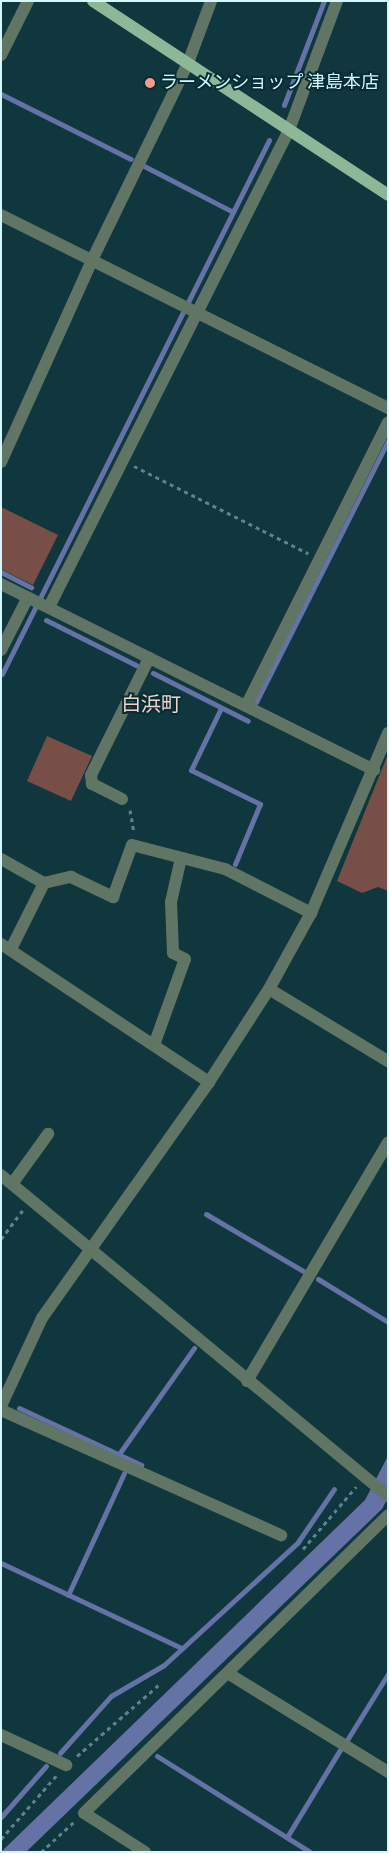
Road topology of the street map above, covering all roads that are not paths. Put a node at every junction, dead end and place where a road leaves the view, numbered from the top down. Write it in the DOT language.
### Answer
graph roads {
  1 [pos="28,1"];
  2 [pos="94,1"];
  3 [pos="211,1"];
  4 [pos="337,1"];
  5 [pos="1,55"];
  6 [pos="188,63"];
  7 [pos="289,130"];
  8 [pos="388,195"];
  9 [pos="1,215"];
  10 [pos="92,260"];
  11 [pos="196,312"];
  12 [pos="388,408"];
  13 [pos="388,423"];
  14 [pos="1,462"];
  15 [pos="1,584"];
  16 [pos="29,598"];
  17 [pos="47,607"];
  18 [pos="1,650"];
  19 [pos="149,658"];
  20 [pos="246,706"];
  21 [pos="388,733"];
  22 [pos="374,770"];
  23 [pos="122,799"];
  24 [pos="181,858"];
  25 [pos="1,859"];
  26 [pos="44,883"];
  27 [pos="311,913"];
  28 [pos="6,947"];
  29 [pos="268,989"];
  30 [pos="154,1045"];
  31 [pos="388,1061"];
  32 [pos="209,1082"];
  33 [pos="48,1134"];
  34 [pos="388,1142"];
  35 [pos="1,1175"];
  36 [pos="12,1184"];
  37 [pos="92,1251"];
  38 [pos="246,1380"];
  39 [pos="1,1408"];
  40 [pos="388,1496"];
  41 [pos="388,1515"];
  42 [pos="281,1535"];
  43 [pos="229,1674"];
  44 [pos="1,1735"];
  45 [pos="66,1765"];
  46 [pos="388,1772"];
  47 [pos="145,1852"];
  1 -- 5 [label="street"];
  2 -- 6 [label="main road"];
  3 -- 6 [label="street"];
  4 -- 7 [label="street"];
  6 -- 7 [label="main road"];
  6 -- 10 [label="street"];
  7 -- 8 [label="main road"];
  7 -- 11 [label="street"];
  9 -- 10 [label="street"];
  10 -- 11 [label="street"];
  10 -- 14 [label="street"];
  11 -- 12 [label="street"];
  11 -- 17 [label="street"];
  13 -- 20 [label="street"];
  15 -- 16 [label="street"];
  16 -- 17 [label="street"];
  16 -- 18 [label="street"];
  17 -- 19 [label="street"];
  19 -- 20 [label="street"];
  19 -- 23 [label="street"];
  20 -- 22 [label="street"];
  21 -- 22 [label="street"];
  22 -- 27 [label="street"];
  24 -- 26 [label="street"];
  24 -- 27 [label="street"];
  24 -- 30 [label="street"];
  25 -- 26 [label="street"];
  26 -- 28 [label="street"];
  27 -- 29 [label="street"];
  28 -- 30 [label="street"];
  29 -- 31 [label="street"];
  29 -- 32 [label="street"];
  30 -- 32 [label="street"];
  32 -- 37 [label="street"];
  33 -- 36 [label="street"];
  34 -- 38 [label="street"];
  35 -- 36 [label="street"];
  36 -- 37 [label="street"];
  37 -- 38 [label="street"];
  37 -- 39 [label="street"];
  38 -- 40 [label="street"];
  39 -- 42 [label="street"];
  41 -- 43 [label="street"];
  43 -- 46 [label="street"];
  43 -- 47 [label="street"];
  44 -- 45 [label="street"];
}
